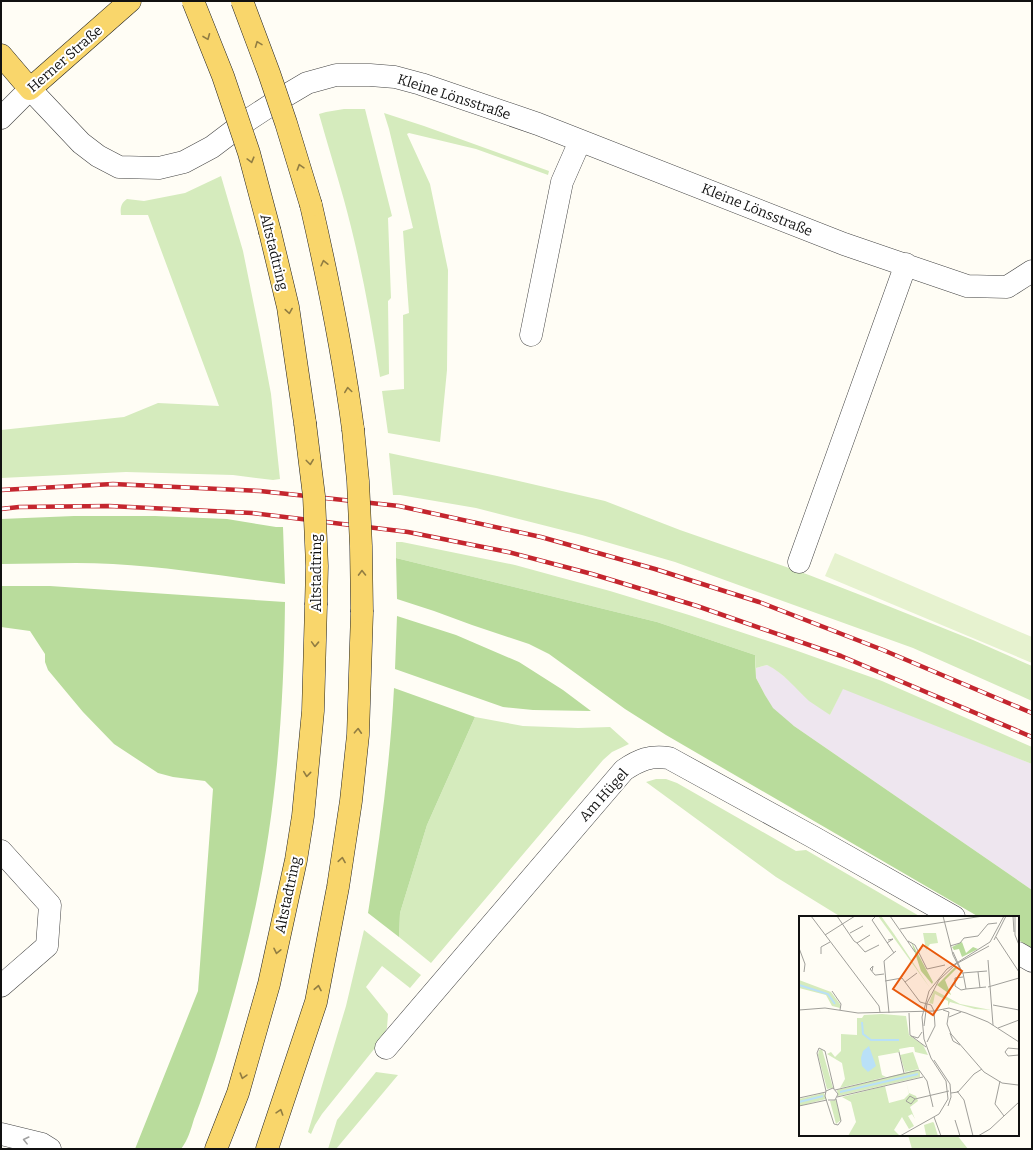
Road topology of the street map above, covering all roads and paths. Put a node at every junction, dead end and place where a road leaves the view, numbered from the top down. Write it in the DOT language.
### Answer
graph roads {
  1 [pos="130,1"];
  2 [pos="193,1"];
  3 [pos="242,1"];
  4 [pos="1,55"];
  5 [pos="30,88"];
  6 [pos="1,118"];
  7 [pos="580,140"];
  8 [pos="906,264"];
  9 [pos="1032,271"];
  10 [pos="531,335"];
  11 [pos="799,562"];
  12 [pos="1,851"];
  13 [pos="952,916"];
  14 [pos="1019,954"];
  15 [pos="1032,961"];
  16 [pos="1,986"];
  17 [pos="386,1048"];
  18 [pos="1,1134"];
  19 [pos="1,1138"];
  20 [pos="9,1149"];
  21 [pos="50,1149"];
  22 [pos="216,1149"];
  23 [pos="267,1149"];
  1 -- 5 [label="main road, Herner Straße"];
  2 -- 22 [label="main road, Altstadtring, one-way, bridge"];
  23 -- 3 [label="main road, one-way, bridge"];
  4 -- 5 [label="main road"];
  5 -- 6 [label="street, Herner Straße"];
  5 -- 7 [label="street, Kleine Lönsstraße"];
  7 -- 8 [label="street, Kleine Lönsstraße"];
  7 -- 10 [label="street"];
  8 -- 9 [label="street, Kleine Lönsstraße"];
  8 -- 11 [label="street"];
  12 -- 16 [label="street"];
  13 -- 17 [label="street, Am Hügel"];
  14 -- 15 [label="street"];
  21 -- 18 [label="street, one-way"];
  19 -- 20 [label="street"];
}
